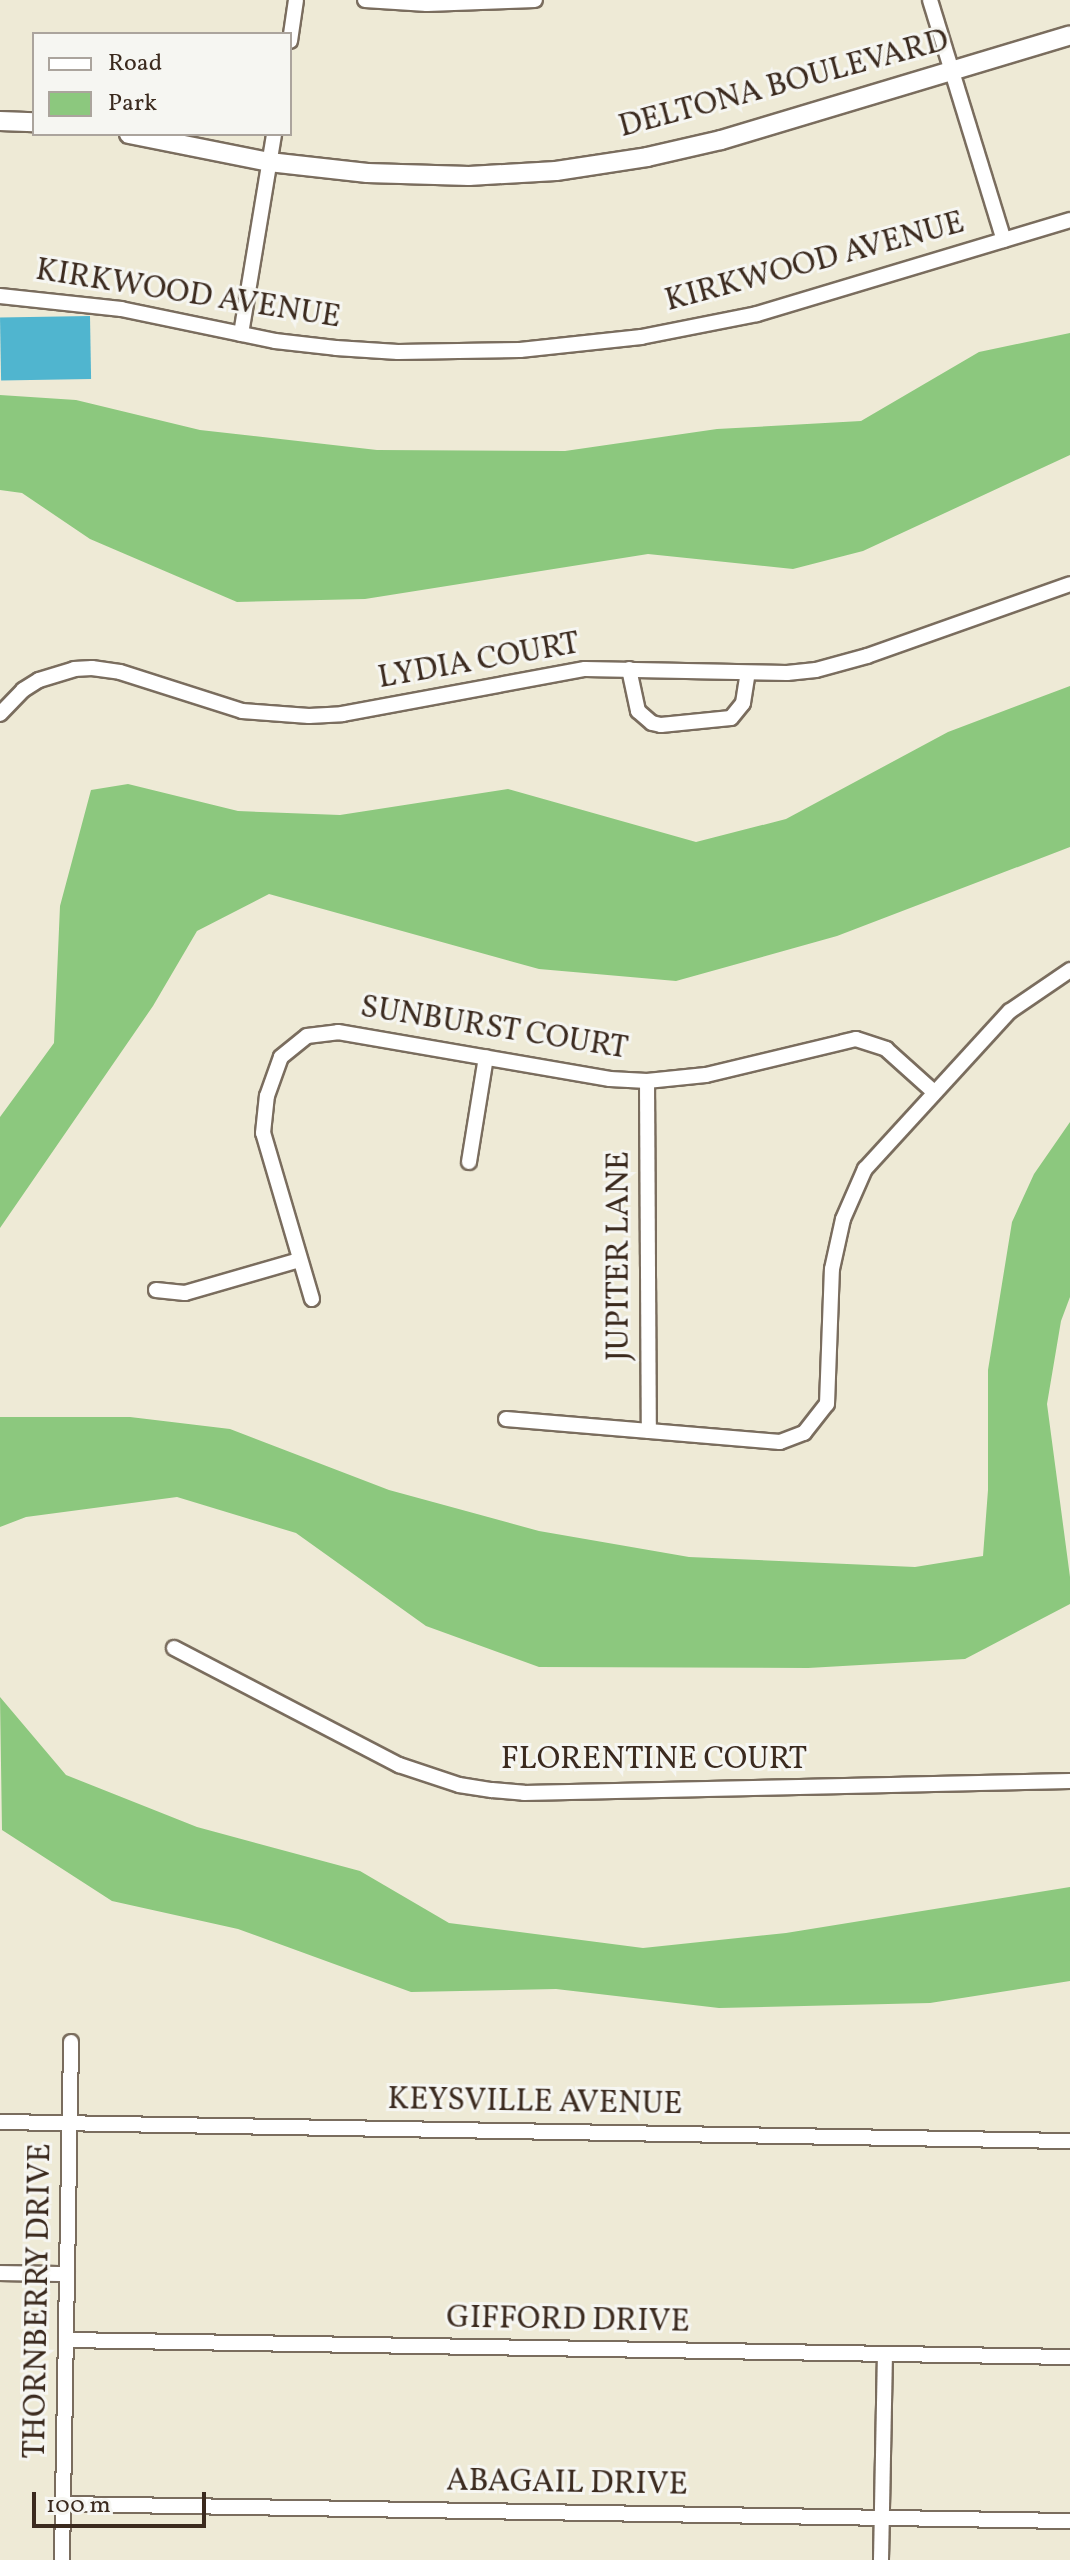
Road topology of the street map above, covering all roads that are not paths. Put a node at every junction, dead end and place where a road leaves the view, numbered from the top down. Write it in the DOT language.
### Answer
graph roads {
  1 [pos="296,0"];
  2 [pos="365,0"];
  3 [pos="535,0"];
  4 [pos="930,0"];
  5 [pos="427,2"];
  6 [pos="291,32"];
  7 [pos="1070,35"];
  8 [pos="952,71"];
  9 [pos="0,121"];
  10 [pos="32,122"];
  11 [pos="139,136"];
  12 [pos="274,136"];
  13 [pos="269,162"];
  14 [pos="1070,220"];
  15 [pos="1004,240"];
  16 [pos="0,296"];
  17 [pos="241,334"];
  18 [pos="1070,584"];
  19 [pos="629,669"];
  20 [pos="748,673"];
  21 [pos="0,714"];
  22 [pos="1070,970"];
  23 [pos="486,1057"];
  24 [pos="647,1081"];
  25 [pos="934,1092"];
  26 [pos="469,1162"];
  27 [pos="299,1260"];
  28 [pos="156,1290"];
  29 [pos="312,1299"];
  30 [pos="506,1419"];
  31 [pos="649,1431"];
  32 [pos="174,1648"];
  33 [pos="1070,1781"];
  34 [pos="71,2042"];
  35 [pos="0,2122"];
  36 [pos="70,2123"];
  37 [pos="1070,2141"];
  38 [pos="0,2273"];
  39 [pos="67,2274"];
  40 [pos="66,2340"];
  41 [pos="885,2354"];
  42 [pos="1070,2357"];
  43 [pos="63,2504"];
  44 [pos="882,2518"];
  45 [pos="1070,2521"];
  46 [pos="62,2560"];
  47 [pos="881,2560"];
  1 -- 6 [label="street"];
  2 -- 5 [label="street"];
  3 -- 5 [label="street"];
  4 -- 8 [label="street"];
  7 -- 8 [label="main road, DELTONA BOULEVARD"];
  8 -- 13 [label="main road, DELTONA BOULEVARD"];
  8 -- 15 [label="street"];
  9 -- 10 [label="main road"];
  11 -- 13 [label="main road, DELTONA BOULEVARD"];
  12 -- 13 [label="street"];
  13 -- 17 [label="street"];
  14 -- 15 [label="street, KIRKWOOD AVENUE"];
  15 -- 17 [label="street, KIRKWOOD AVENUE"];
  16 -- 17 [label="street, KIRKWOOD AVENUE"];
  18 -- 20 [label="street, LYDIA COURT"];
  19 -- 20 [label="street, LYDIA COURT"];
  19 -- 20 [label="street"];
  19 -- 21 [label="street, LYDIA COURT"];
  22 -- 25 [label="street"];
  23 -- 24 [label="street, SUNBURST COURT"];
  23 -- 26 [label="street"];
  23 -- 27 [label="street, SUNBURST COURT"];
  24 -- 25 [label="street, SUNBURST COURT"];
  24 -- 31 [label="street, JUPITER LANE"];
  25 -- 31 [label="street"];
  27 -- 28 [label="street"];
  27 -- 29 [label="street, SUNBURST COURT"];
  30 -- 31 [label="street"];
  32 -- 33 [label="street, FLORENTINE COURT"];
  34 -- 36 [label="street, THORNBERRY DRIVE"];
  35 -- 36 [label="street, KEYSVILLE AVENUE"];
  36 -- 37 [label="street, KEYSVILLE AVENUE"];
  36 -- 39 [label="street, THORNBERRY DRIVE"];
  38 -- 39 [label="street"];
  39 -- 40 [label="street, THORNBERRY DRIVE"];
  40 -- 41 [label="street, GIFFORD DRIVE"];
  40 -- 43 [label="street, THORNBERRY DRIVE"];
  41 -- 42 [label="street, GIFFORD DRIVE"];
  41 -- 44 [label="street"];
  43 -- 44 [label="street, ABAGAIL DRIVE"];
  43 -- 46 [label="street, THORNBERRY DRIVE"];
  44 -- 45 [label="street, ABAGAIL DRIVE"];
  44 -- 47 [label="street"];
}
